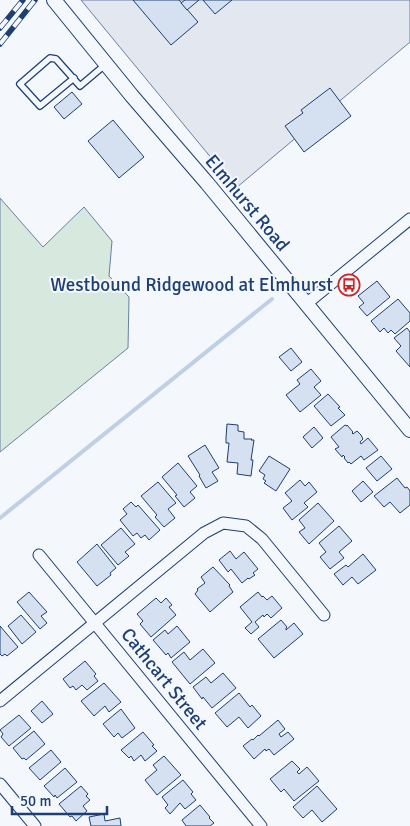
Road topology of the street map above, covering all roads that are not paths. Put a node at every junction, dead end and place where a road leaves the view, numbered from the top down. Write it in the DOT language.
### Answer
graph roads {
  1 [pos="54,0"];
  2 [pos="106,64"];
  3 [pos="74,78"];
  4 [pos="410,219"];
  5 [pos="306,304"];
  6 [pos="410,430"];
  7 [pos="39,555"];
  8 [pos="324,615"];
  9 [pos="95,622"];
  10 [pos="0,701"];
  11 [pos="0,784"];
  12 [pos="35,826"];
  13 [pos="261,826"];
  1 -- 2 [label="street, Elmhurst Road"];
  2 -- 3 [label="lane"];
  2 -- 5 [label="street, Elmhurst Road"];
  3 -- 3 [label="lane"];
  4 -- 5 [label="street"];
  5 -- 6 [label="street, Elmhurst Road"];
  7 -- 9 [label="street, Cathcart Street"];
  8 -- 9 [label="street"];
  9 -- 10 [label="street"];
  9 -- 13 [label="street, Cathcart Street"];
  11 -- 12 [label="street"];
}
